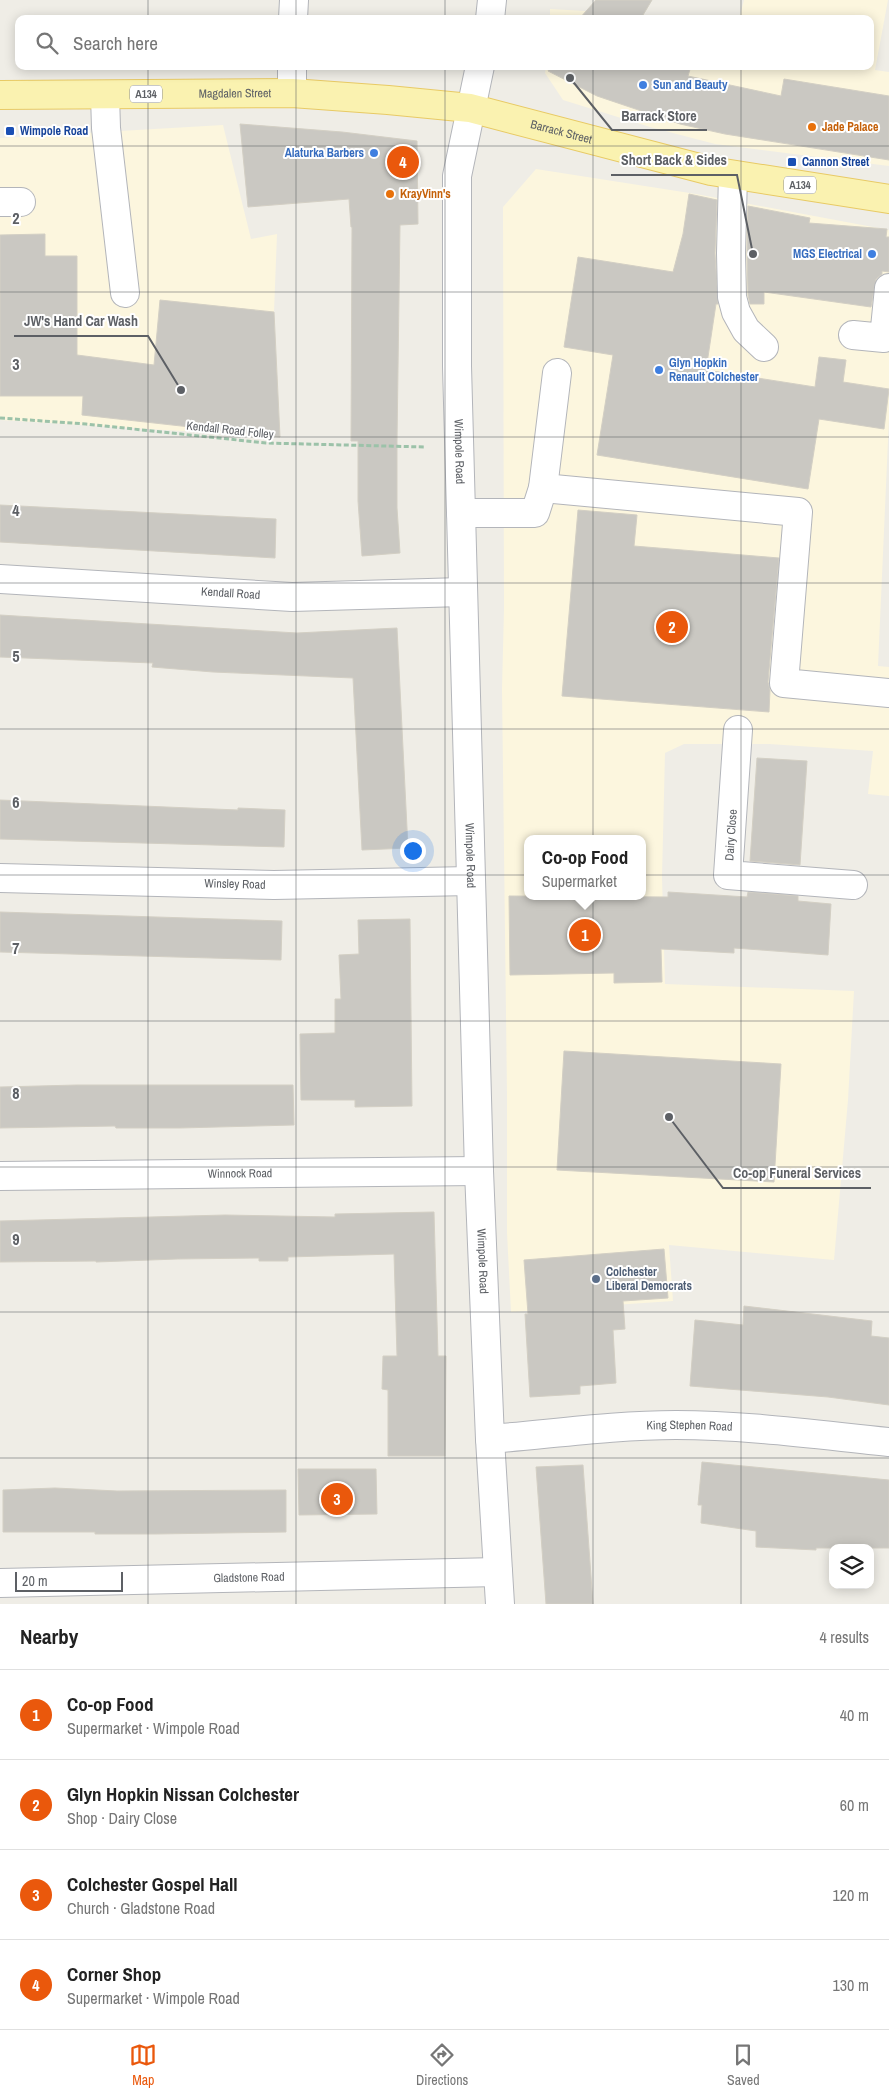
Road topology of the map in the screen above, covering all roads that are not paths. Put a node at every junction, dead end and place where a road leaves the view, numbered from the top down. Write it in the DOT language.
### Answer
graph roads {
  1 [pos="294,0"];
  2 [pos="492,0"];
  3 [pos="293,15"];
  4 [pos="490,15"];
  5 [pos="292,70"];
  6 [pos="479,70"];
  7 [pos="292,93"];
  8 [pos="0,95"];
  9 [pos="105,95"];
  10 [pos="470,108"];
  11 [pos="733,175"];
  12 [pos="889,199"];
  13 [pos="889,288"];
  14 [pos="125,293"];
  15 [pos="853,335"];
  16 [pos="764,347"];
  17 [pos="557,373"];
  18 [pos="543,488"];
  19 [pos="461,513"];
  20 [pos="0,579"];
  21 [pos="462,592"];
  22 [pos="889,693"];
  23 [pos="738,730"];
  24 [pos="0,878"];
  25 [pos="470,882"];
  26 [pos="853,884"];
  27 [pos="479,1171"];
  28 [pos="0,1176"];
  29 [pos="490,1439"];
  30 [pos="889,1442"];
  31 [pos="498,1572"];
  32 [pos="13,1590"];
  33 [pos="500,1604"];
  1 -- 3 [label="street"];
  2 -- 4 [label="street"];
  5 -- 7 [label="street"];
  6 -- 10 [label="street, Wimpole Road"];
  7 -- 9 [label="main road, Magdalen Street / A134"];
  7 -- 10 [label="main road, Magdalen Street / A134"];
  8 -- 9 [label="main road, Magdalen Street / A134"];
  9 -- 14 [label="street"];
  10 -- 11 [label="main road, Barrack Street / A134"];
  10 -- 19 [label="street, Wimpole Road"];
  11 -- 12 [label="main road, Barrack Street / A134"];
  11 -- 16 [label="street"];
  13 -- 15 [label="street"];
  17 -- 18 [label="street"];
  18 -- 19 [label="street"];
  18 -- 22 [label="street"];
  19 -- 21 [label="street, Wimpole Road"];
  20 -- 21 [label="street, Kendall Road"];
  21 -- 25 [label="street, Wimpole Road"];
  23 -- 26 [label="street, Dairy Close"];
  24 -- 25 [label="street, Winsley Road"];
  25 -- 27 [label="street, Wimpole Road"];
  27 -- 28 [label="street, Winnock Road"];
  27 -- 29 [label="street, Wimpole Road"];
  29 -- 30 [label="street, King Stephen Road"];
  29 -- 31 [label="street, Wimpole Road"];
  31 -- 32 [label="street, Gladstone Road"];
  31 -- 33 [label="street, Wimpole Road"];
}
